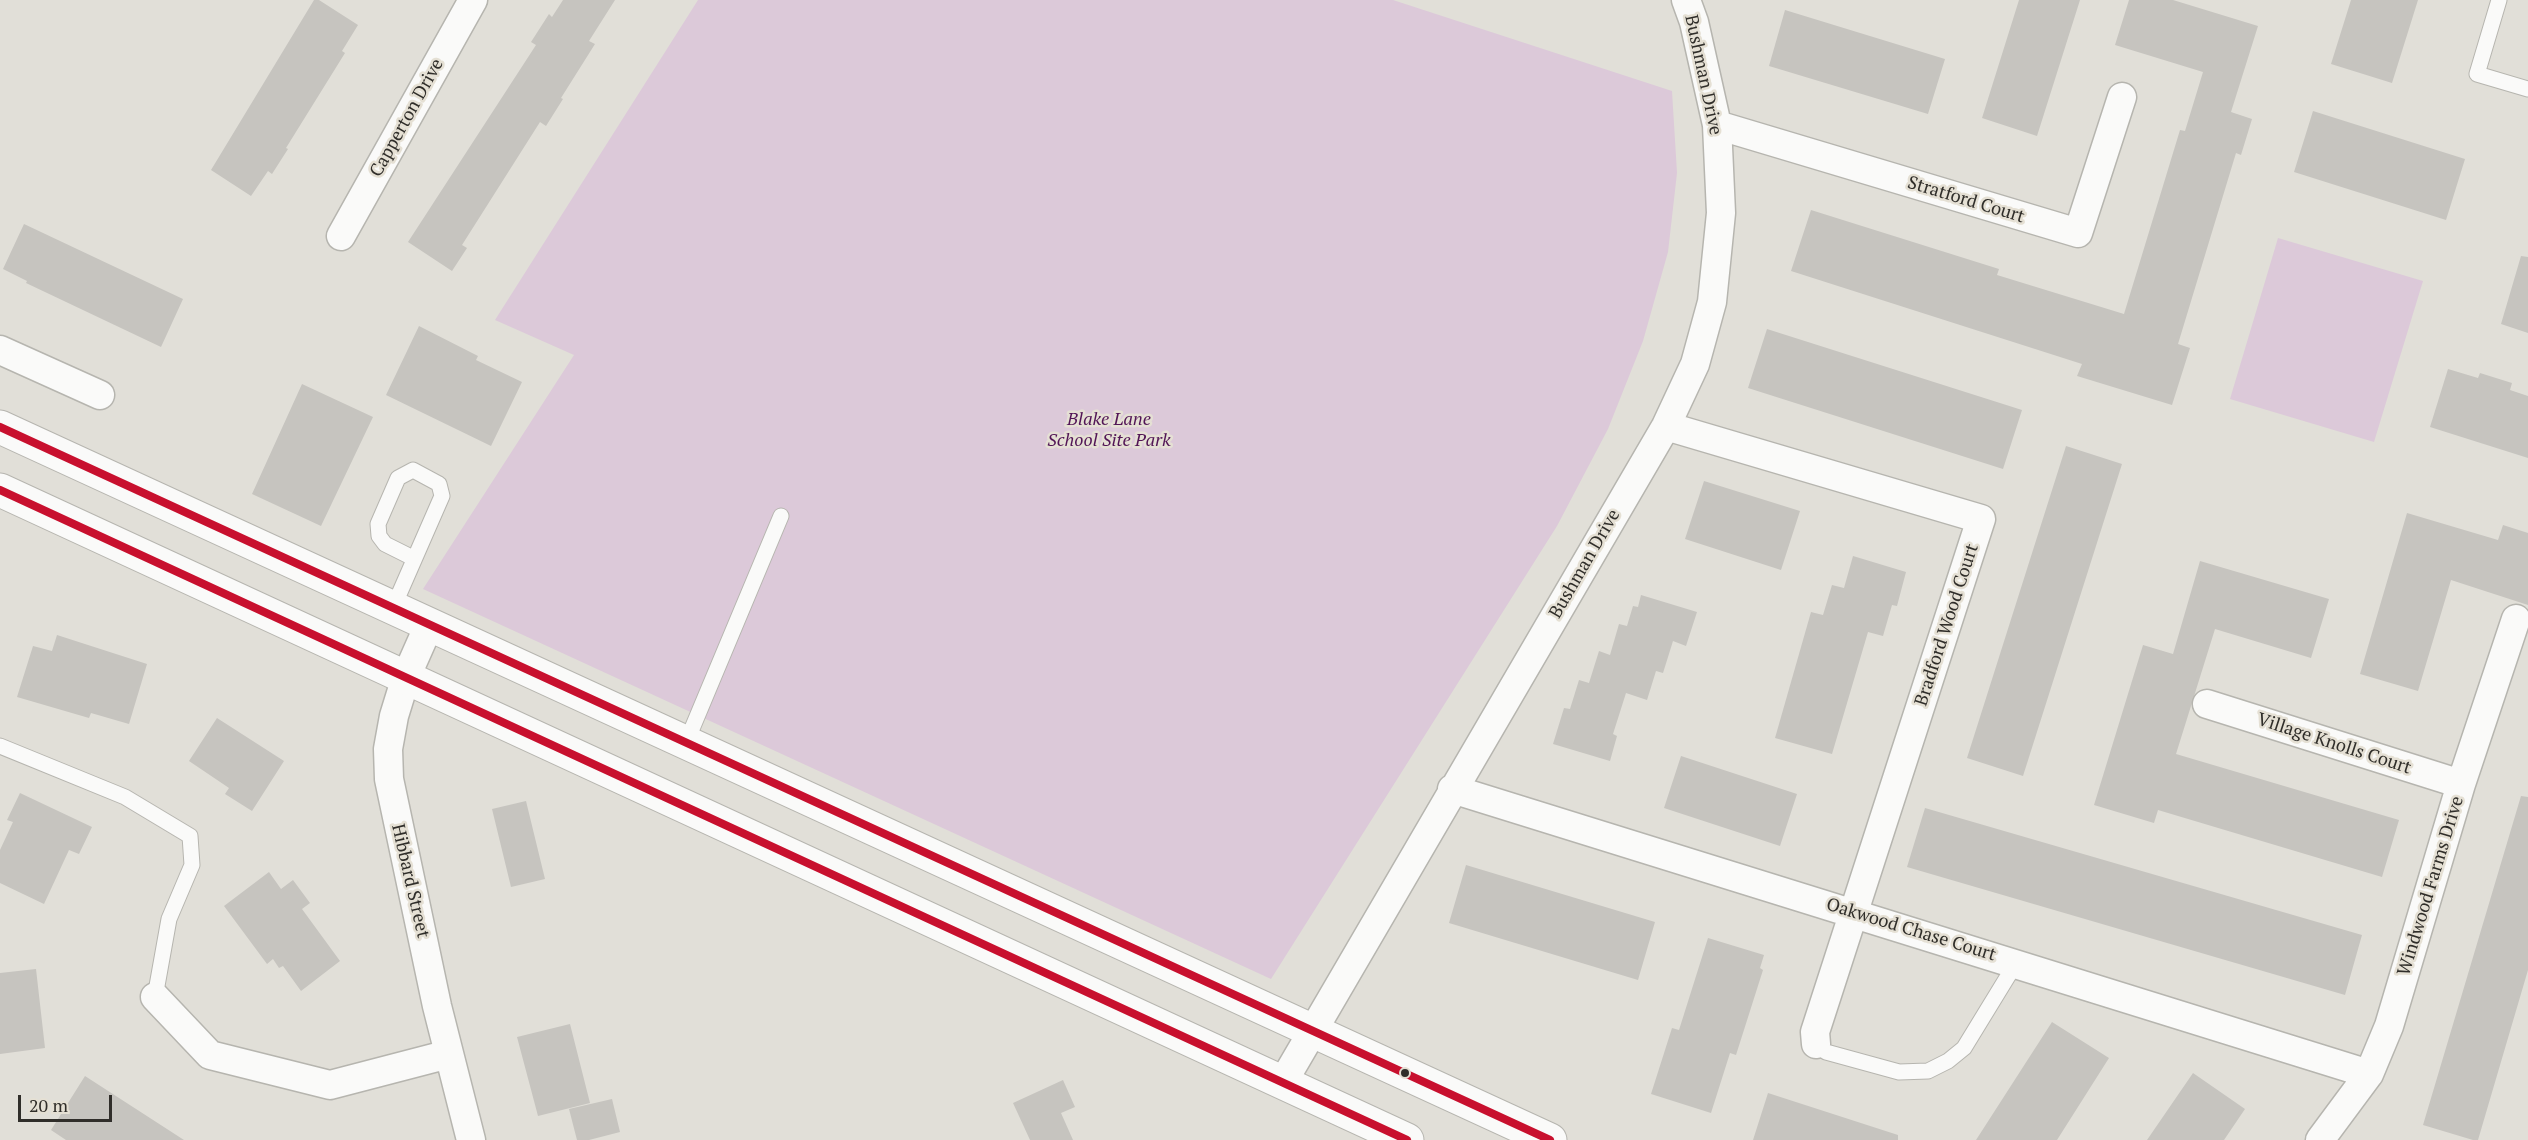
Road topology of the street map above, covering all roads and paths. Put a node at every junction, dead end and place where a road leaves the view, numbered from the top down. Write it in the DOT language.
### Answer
graph roads {
  1 [pos="473,0"];
  2 [pos="1686,0"];
  3 [pos="2499,0"];
  4 [pos="2528,89"];
  5 [pos="2122,97"];
  6 [pos="1717,125"];
  7 [pos="341,236"];
  8 [pos="0,350"];
  9 [pos="100,395"];
  10 [pos="1666,426"];
  11 [pos="0,427"];
  12 [pos="0,490"];
  13 [pos="781,516"];
  14 [pos="413,558"];
  15 [pos="393,608"];
  16 [pos="2516,619"];
  17 [pos="429,625"];
  18 [pos="406,677"];
  19 [pos="2207,704"];
  20 [pos="686,743"];
  21 [pos="0,746"];
  22 [pos="2461,784"];
  23 [pos="1452,789"];
  24 [pos="1854,912"];
  25 [pos="2016,963"];
  26 [pos="155,997"];
  27 [pos="1312,1031"];
  28 [pos="1816,1044"];
  29 [pos="449,1054"];
  30 [pos="2369,1074"];
  31 [pos="1283,1082"];
  32 [pos="471,1140"];
  33 [pos="1407,1140"];
  34 [pos="1550,1140"];
  35 [pos="2320,1140"];
  1 -- 7 [label="street, Capperton Drive"];
  2 -- 6 [label="street, Bushman Drive"];
  3 -- 4 [label="lane"];
  5 -- 6 [label="street, Stratford Court"];
  6 -- 10 [label="street, Bushman Drive"];
  8 -- 9 [label="street"];
  10 -- 23 [label="street, Bushman Drive"];
  10 -- 24 [label="street, Bradford Wood Court"];
  11 -- 15 [label="main road"];
  12 -- 18 [label="main road"];
  13 -- 20 [label="lane"];
  14 -- 14 [label="lane"];
  14 -- 15 [label="lane"];
  15 -- 17 [label="main road"];
  16 -- 22 [label="street, Windwood Farms Drive"];
  17 -- 18 [label="street, Hibbard Street"];
  17 -- 20 [label="main road"];
  18 -- 29 [label="street, Hibbard Street"];
  18 -- 31 [label="main road"];
  19 -- 22 [label="street, Village Knolls Court"];
  20 -- 27 [label="main road"];
  21 -- 26 [label="lane"];
  22 -- 30 [label="street, Windwood Farms Drive"];
  23 -- 24 [label="street, Oakwood Chase Court"];
  23 -- 27 [label="street, Bushman Drive"];
  24 -- 25 [label="street, Oakwood Chase Court"];
  24 -- 28 [label="street, Bradford Wood Court"];
  25 -- 28 [label="lane"];
  25 -- 30 [label="street, Oakwood Chase Court"];
  26 -- 29 [label="street"];
  27 -- 31 [label="street, Bushman Drive"];
  27 -- 34 [label="main road"];
  29 -- 32 [label="street, Hibbard Street"];
  30 -- 35 [label="street, Windwood Farms Drive"];
  31 -- 33 [label="main road"];
}
